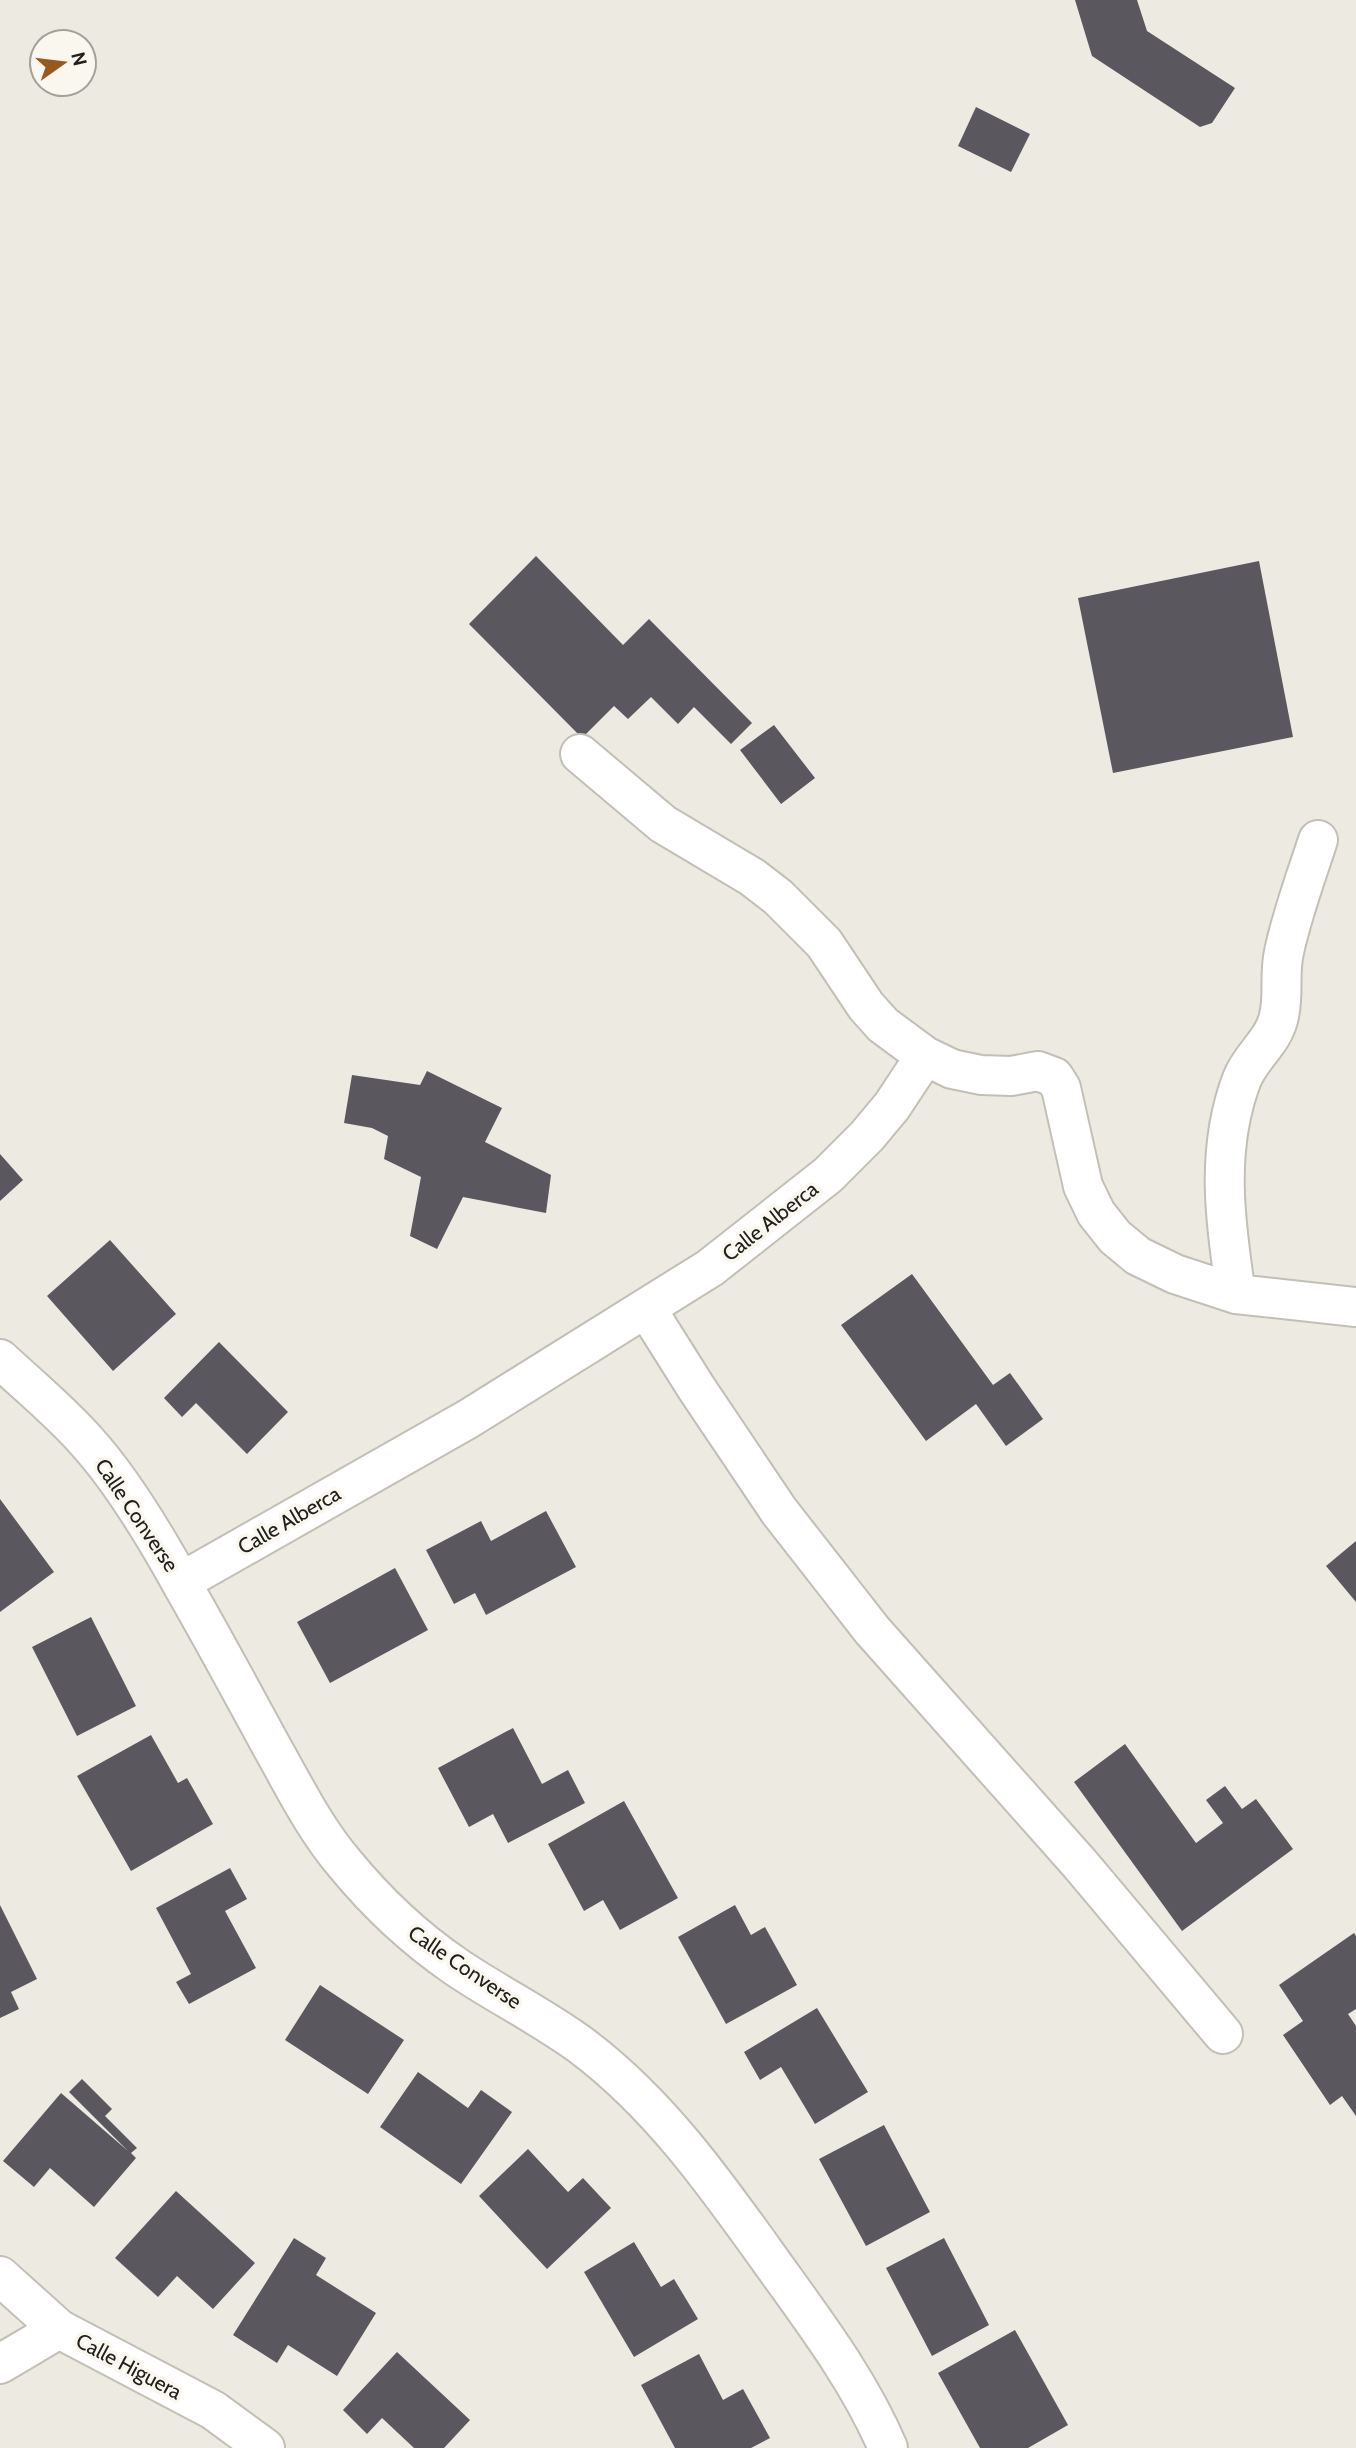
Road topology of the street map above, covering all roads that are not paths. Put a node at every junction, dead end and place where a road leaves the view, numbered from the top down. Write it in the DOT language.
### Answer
graph roads {
  1 [pos="580,754"];
  2 [pos="1318,841"];
  3 [pos="925,1056"];
  4 [pos="1236,1294"];
  5 [pos="1356,1307"];
  6 [pos="646,1308"];
  7 [pos="0,1359"];
  8 [pos="181,1582"];
  9 [pos="1223,2034"];
  10 [pos="0,2276"];
  11 [pos="59,2329"];
  12 [pos="0,2364"];
  13 [pos="265,2448"];
  14 [pos="888,2448"];
  1 -- 3 [label="street"];
  2 -- 4 [label="street"];
  3 -- 4 [label="street"];
  3 -- 6 [label="street, Calle Alberca"];
  4 -- 5 [label="street"];
  6 -- 8 [label="street, Calle Alberca"];
  6 -- 9 [label="street"];
  7 -- 8 [label="street, Calle Converse"];
  8 -- 14 [label="street, Calle Converse"];
  10 -- 11 [label="street, Calle Higuera"];
  11 -- 12 [label="street"];
  11 -- 13 [label="street, Calle Higuera"];
}
